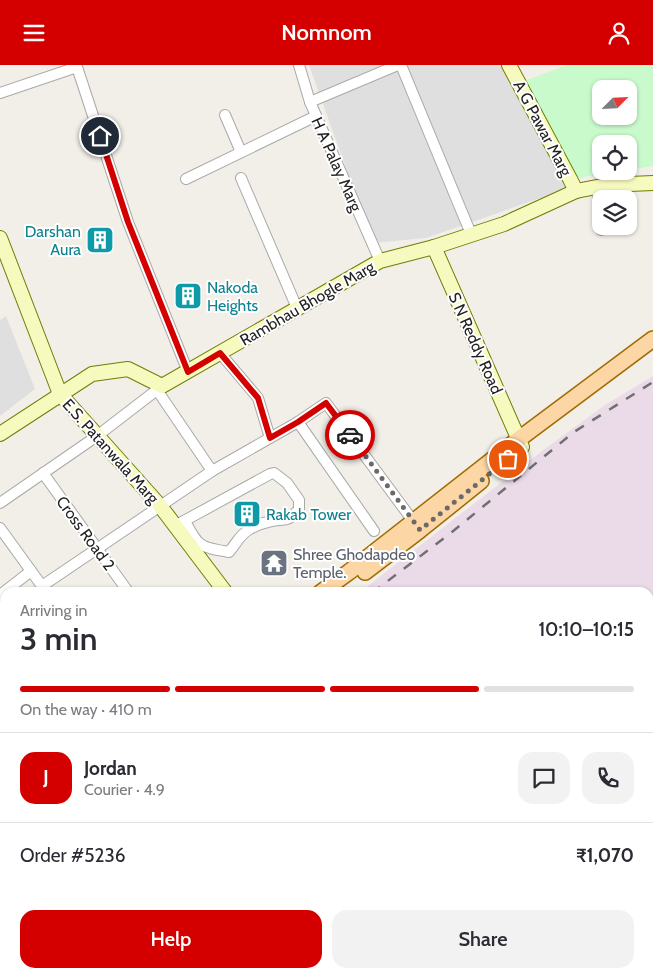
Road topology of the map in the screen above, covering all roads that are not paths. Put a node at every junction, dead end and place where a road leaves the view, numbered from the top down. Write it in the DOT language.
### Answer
graph roads {
  1 [pos="299,65"];
  2 [pos="400,65"];
  3 [pos="510,65"];
  4 [pos="77,66"];
  5 [pos="0,93"];
  6 [pos="310,102"];
  7 [pos="226,115"];
  8 [pos="316,116"];
  9 [pos="241,152"];
  10 [pos="240,178"];
  11 [pos="186,179"];
  12 [pos="653,183"];
  13 [pos="596,186"];
  14 [pos="596,190"];
  15 [pos="576,191"];
  16 [pos="470,234"];
  17 [pos="0,238"];
  18 [pos="434,247"];
  19 [pos="380,261"];
  20 [pos="297,308"];
  21 [pos="653,339"];
  22 [pos="653,350"];
  23 [pos="220,353"];
  24 [pos="188,372"];
  25 [pos="159,388"];
  26 [pos="60,394"];
  27 [pos="298,422"];
  28 [pos="0,434"];
  29 [pos="97,436"];
  30 [pos="270,438"];
  31 [pos="521,443"];
  32 [pos="212,471"];
  33 [pos="43,473"];
  34 [pos="0,503"];
  35 [pos="161,507"];
  36 [pos="180,523"];
  37 [pos="416,525"];
  38 [pos="0,528"];
  39 [pos="374,531"];
  40 [pos="98,549"];
  41 [pos="31,571"];
  42 [pos="10,587"];
  43 [pos="43,587"];
  44 [pos="48,587"];
  45 [pos="124,587"];
  46 [pos="222,587"];
  47 [pos="328,587"];
  48 [pos="344,587"];
  1 -- 6 [label="street, H A Palay Marg"];
  2 -- 6 [label="street"];
  2 -- 16 [label="street"];
  3 -- 15 [label="street, A G Pawar Marg"];
  4 -- 5 [label="street"];
  4 -- 24 [label="street"];
  6 -- 8 [label="street, H A Palay Marg"];
  7 -- 9 [label="street"];
  8 -- 9 [label="street"];
  8 -- 19 [label="street, H A Palay Marg"];
  9 -- 11 [label="street"];
  10 -- 20 [label="street"];
  12 -- 13 [label="street, Rambhau Bhogle Marg"];
  13 -- 14 [label="street"];
  13 -- 15 [label="street, Rambhau Bhogle Marg"];
  15 -- 16 [label="street, Rambhau Bhogle Marg"];
  16 -- 18 [label="street, Rambhau Bhogle Marg"];
  17 -- 26 [label="street, E.S. Patanwala Marg"];
  18 -- 19 [label="street, Rambhau Bhogle Marg"];
  18 -- 31 [label="street, S N Reddy Road"];
  19 -- 20 [label="street, Rambhau Bhogle Marg"];
  20 -- 23 [label="street, Rambhau Bhogle Marg"];
  21 -- 31 [label="main road"];
  22 -- 31 [label="main road"];
  23 -- 24 [label="street, Rambhau Bhogle Marg"];
  23 -- 30 [label="street"];
  24 -- 25 [label="street, Rambhau Bhogle Marg"];
  25 -- 26 [label="street"];
  25 -- 29 [label="street"];
  25 -- 32 [label="street"];
  26 -- 28 [label="street"];
  26 -- 29 [label="street, E.S. Patanwala Marg"];
  27 -- 30 [label="street"];
  27 -- 37 [label="street"];
  27 -- 39 [label="street"];
  29 -- 33 [label="street"];
  29 -- 35 [label="street, E.S. Patanwala Marg"];
  30 -- 32 [label="street"];
  31 -- 37 [label="main road"];
  32 -- 35 [label="street"];
  33 -- 34 [label="street"];
  33 -- 40 [label="street, Cross Road 2"];
  35 -- 36 [label="street, E.S. Patanwala Marg"];
  35 -- 40 [label="street"];
  36 -- 36 [label="street"];
  36 -- 46 [label="street, E.S. Patanwala Marg"];
  37 -- 47 [label="main road"];
  37 -- 48 [label="main road"];
  38 -- 41 [label="street"];
  40 -- 44 [label="street"];
  40 -- 45 [label="street, Cross Road 2"];
  41 -- 42 [label="street"];
  41 -- 43 [label="street"];
}
